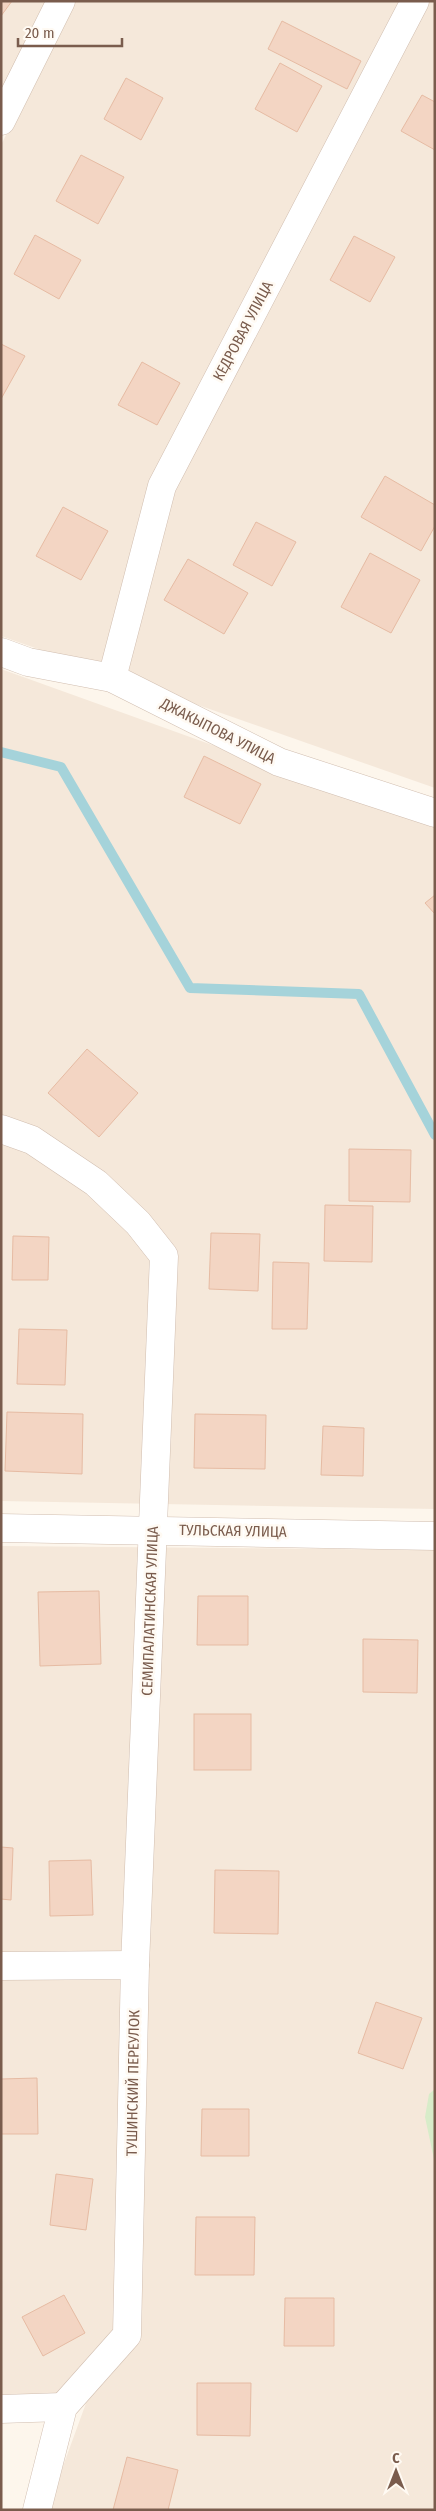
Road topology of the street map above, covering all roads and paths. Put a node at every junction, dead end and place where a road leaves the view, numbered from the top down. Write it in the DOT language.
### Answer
graph roads {
  1 [pos="61,1"];
  2 [pos="415,1"];
  3 [pos="1,121"];
  4 [pos="1,652"];
  5 [pos="112,678"];
  6 [pos="435,813"];
  7 [pos="1,1129"];
  8 [pos="1,1528"];
  9 [pos="153,1529"];
  10 [pos="435,1536"];
  11 [pos="1,1966"];
  12 [pos="135,1966"];
  13 [pos="63,2408"];
  14 [pos="1,2409"];
  15 [pos="37,2510"];
  1 -- 3 [label="street"];
  2 -- 5 [label="street, КЕДРОВАЯ УЛИЦА"];
  4 -- 5 [label="street, ДЖАКЫПОВА УЛИЦА"];
  5 -- 6 [label="street, ДЖАКЫПОВА УЛИЦА"];
  7 -- 9 [label="street, СЕМИПАЛАТИНСКАЯ УЛИЦА"];
  8 -- 9 [label="street, ТУЛЬСКАЯ УЛИЦА"];
  9 -- 10 [label="street, ТУЛЬСКАЯ УЛИЦА"];
  9 -- 12 [label="street, СЕМИПАЛАТИНСКАЯ УЛИЦА"];
  11 -- 12 [label="street"];
  12 -- 13 [label="street, ТУШИНСКИЙ ПЕРЕУЛОК"];
  13 -- 14 [label="street"];
  13 -- 15 [label="street"];
}
